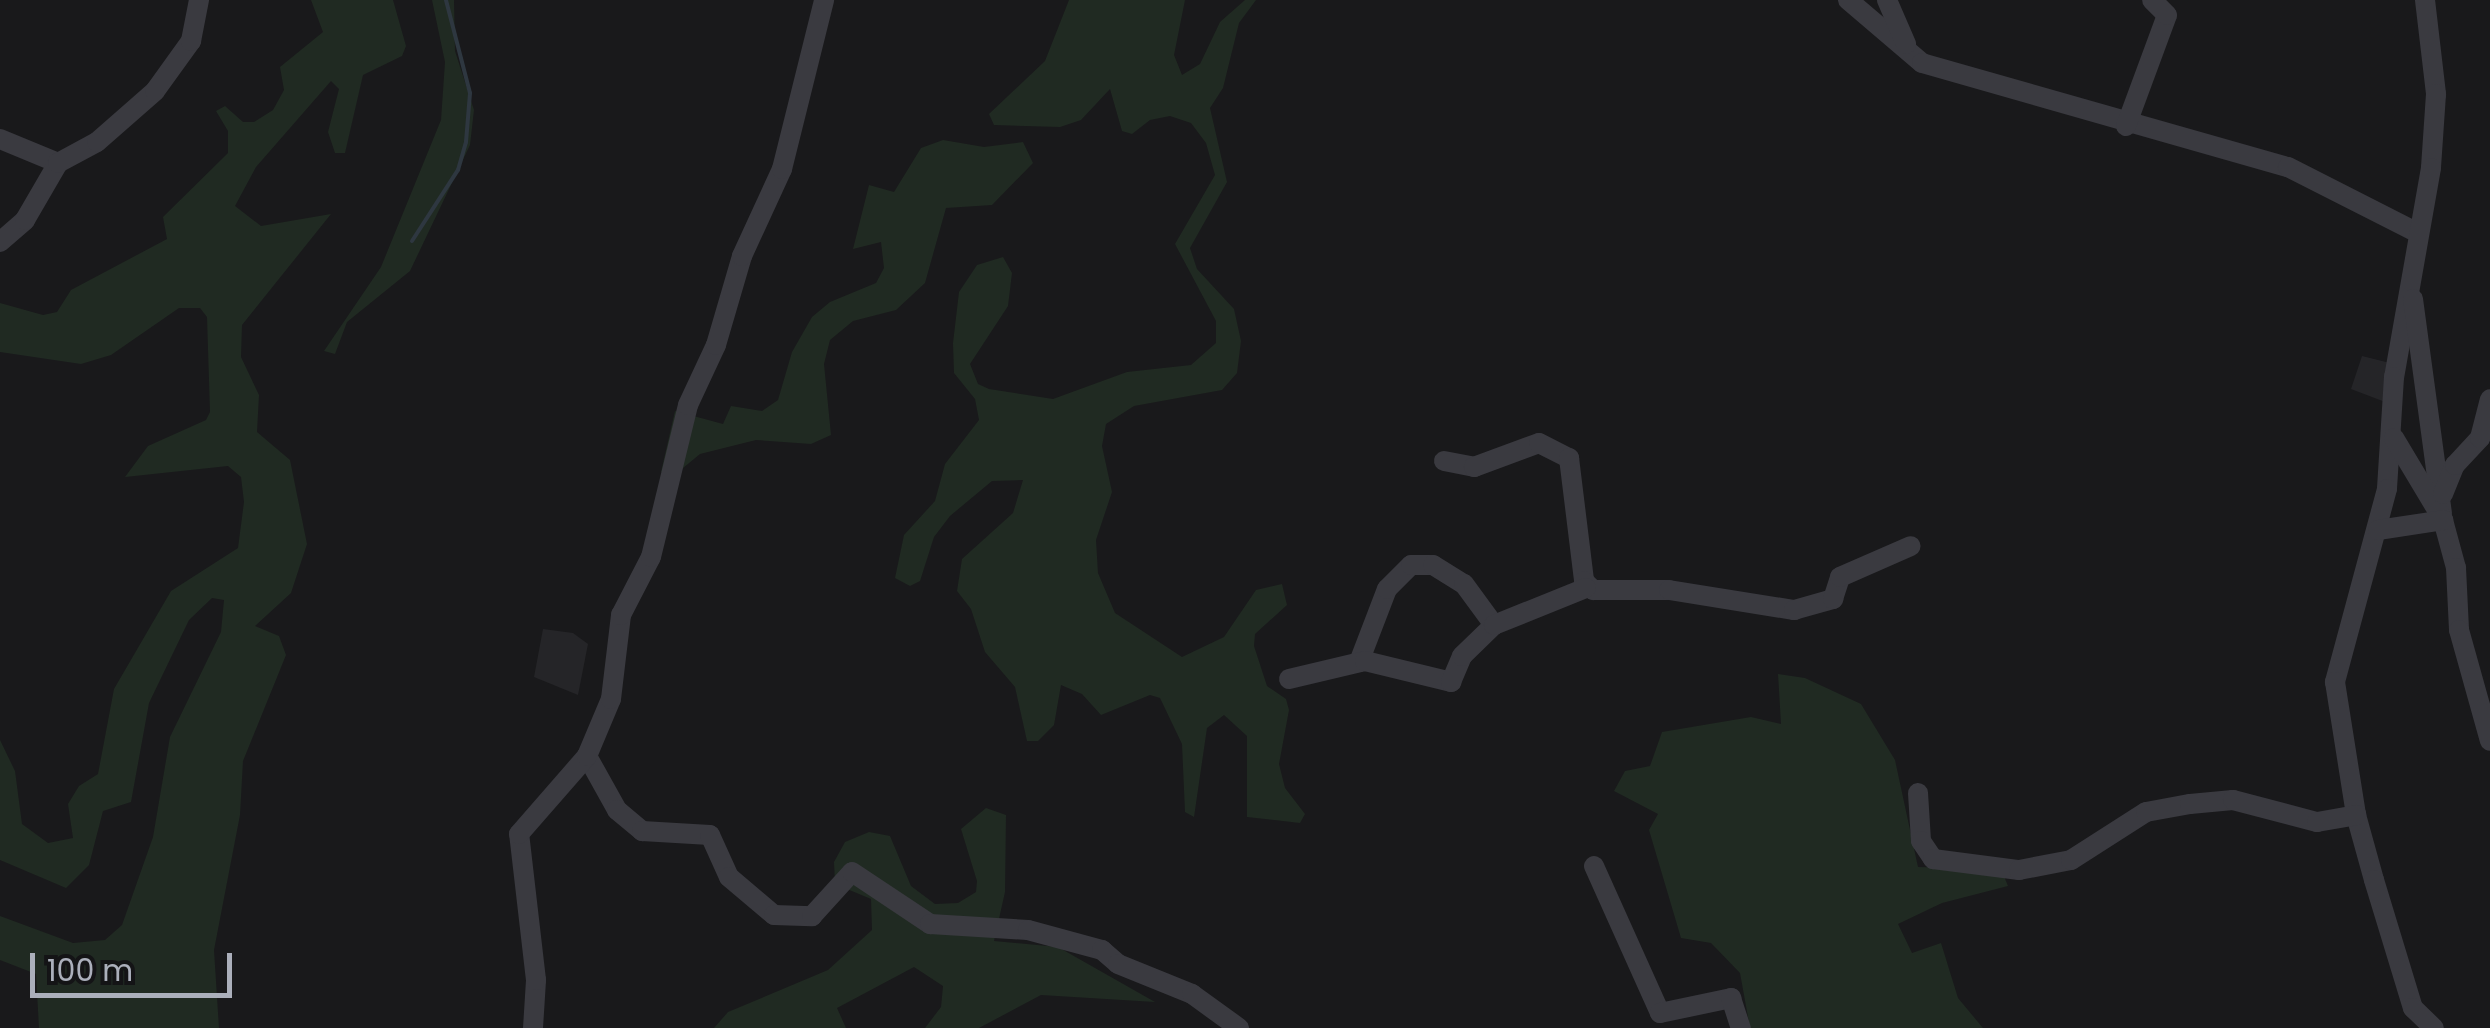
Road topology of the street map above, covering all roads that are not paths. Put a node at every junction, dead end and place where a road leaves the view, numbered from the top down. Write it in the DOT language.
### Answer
graph roads {
  1 [pos="199,0"];
  2 [pos="824,0"];
  3 [pos="1848,0"];
  4 [pos="1887,0"];
  5 [pos="2152,0"];
  6 [pos="2426,0"];
  7 [pos="1911,53"];
  8 [pos="2126,126"];
  9 [pos="0,139"];
  10 [pos="58,163"];
  11 [pos="2418,233"];
  12 [pos="0,242"];
  13 [pos="2411,290"];
  14 [pos="2490,400"];
  15 [pos="2394,438"];
  16 [pos="1444,461"];
  17 [pos="2443,520"];
  18 [pos="2378,530"];
  19 [pos="1911,546"];
  20 [pos="1586,588"];
  21 [pos="1494,625"];
  22 [pos="1358,662"];
  23 [pos="1288,679"];
  24 [pos="2490,741"];
  25 [pos="587,756"];
  26 [pos="1918,793"];
  27 [pos="2356,815"];
  28 [pos="1594,866"];
  29 [pos="533,1028"];
  30 [pos="1239,1028"];
  31 [pos="1741,1028"];
  32 [pos="2434,1028"];
  1 -- 10 [label="street"];
  2 -- 25 [label="street"];
  3 -- 7 [label="street"];
  4 -- 7 [label="street"];
  5 -- 8 [label="street"];
  6 -- 11 [label="street"];
  7 -- 8 [label="street"];
  8 -- 11 [label="street"];
  9 -- 10 [label="street"];
  10 -- 12 [label="street"];
  11 -- 13 [label="street"];
  13 -- 15 [label="street"];
  13 -- 17 [label="street"];
  14 -- 17 [label="street"];
  15 -- 17 [label="street"];
  15 -- 18 [label="street"];
  16 -- 20 [label="street"];
  17 -- 18 [label="street"];
  17 -- 24 [label="street"];
  18 -- 27 [label="street"];
  19 -- 20 [label="street"];
  20 -- 21 [label="street"];
  21 -- 22 [label="street"];
  21 -- 22 [label="street"];
  22 -- 23 [label="street"];
  25 -- 29 [label="street"];
  25 -- 30 [label="street"];
  26 -- 27 [label="street"];
  27 -- 32 [label="street"];
  28 -- 31 [label="street"];
}
